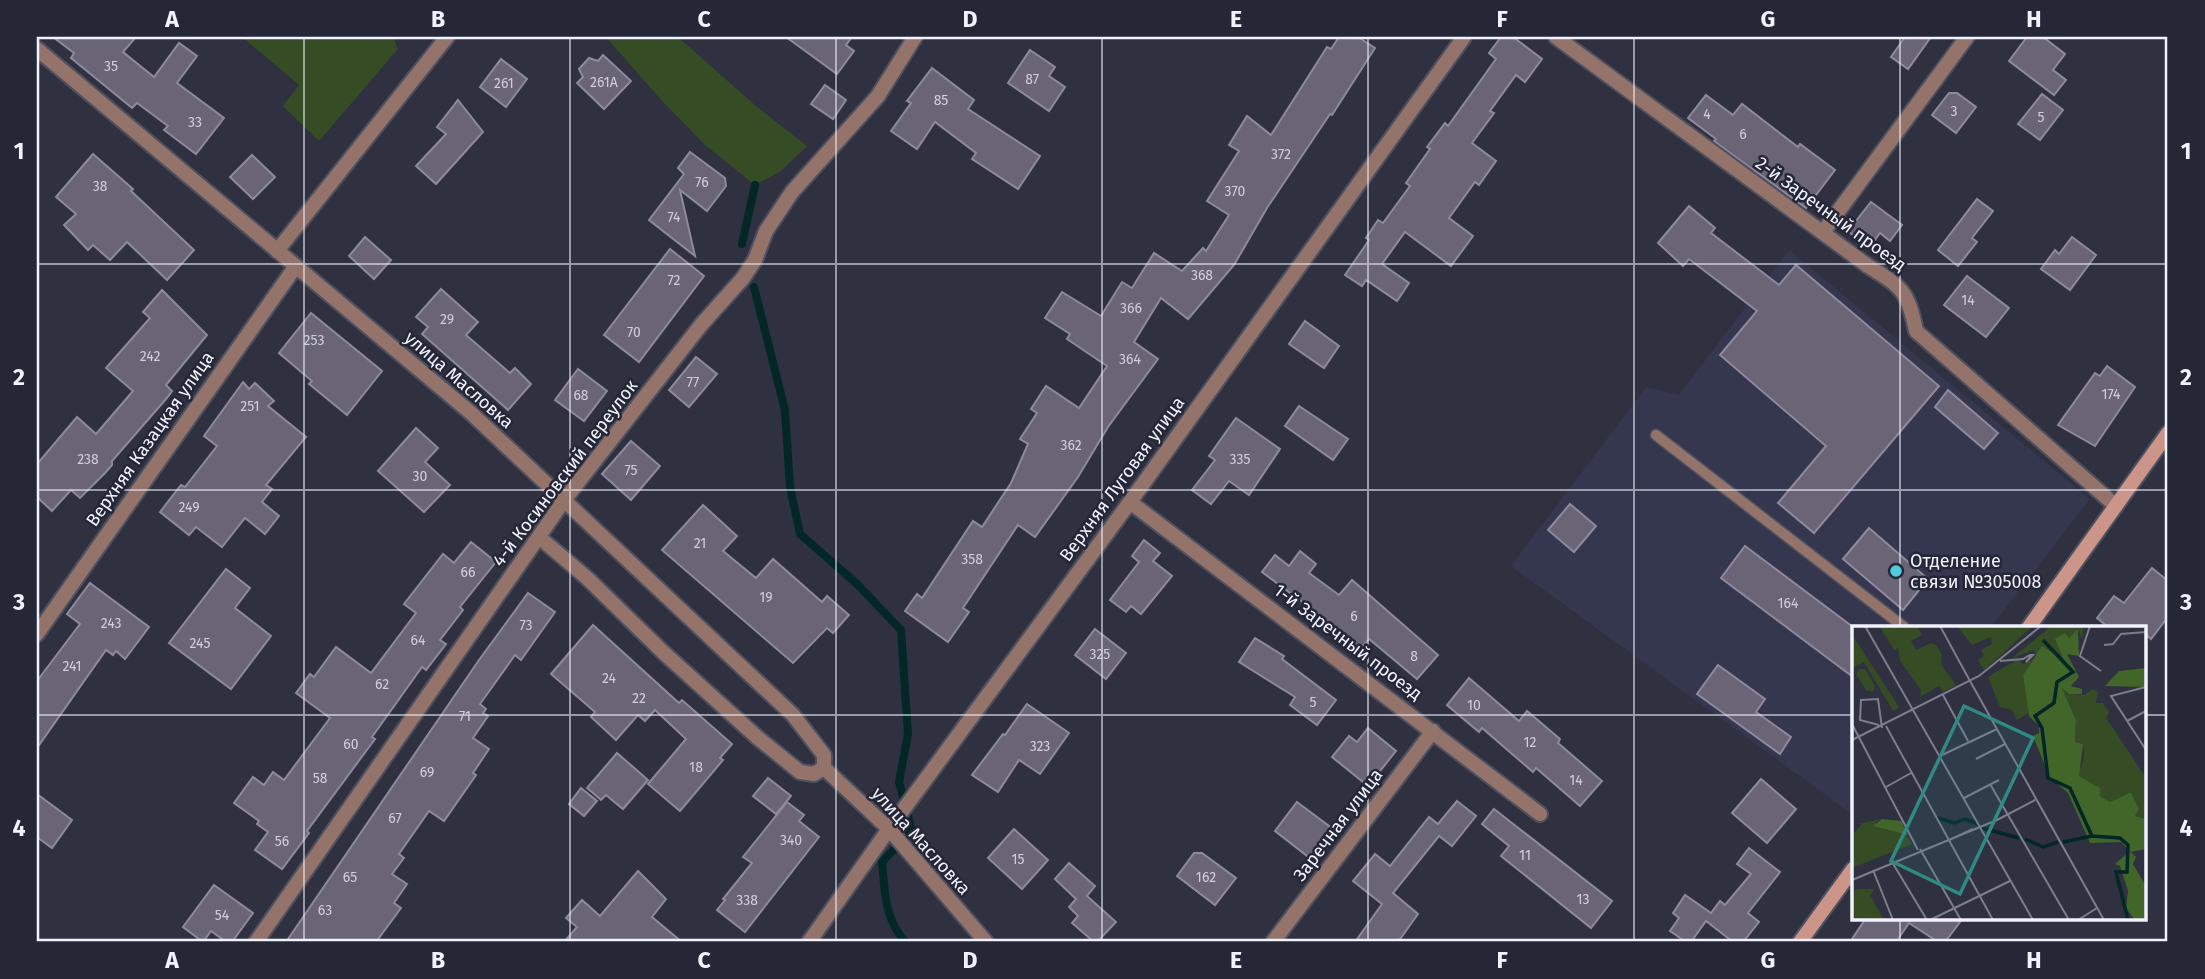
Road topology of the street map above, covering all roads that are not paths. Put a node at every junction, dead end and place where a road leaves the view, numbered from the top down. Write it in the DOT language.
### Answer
graph roads {
  1 [pos="447,37"];
  2 [pos="915,37"];
  3 [pos="1464,37"];
  4 [pos="1556,37"];
  5 [pos="1966,37"];
  6 [pos="37,49"];
  7 [pos="1823,232"];
  8 [pos="277,251"];
  9 [pos="296,266"];
  10 [pos="2168,433"];
  11 [pos="1656,435"];
  12 [pos="565,499"];
  13 [pos="1130,502"];
  14 [pos="2116,506"];
  15 [pos="539,537"];
  16 [pos="1903,626"];
  17 [pos="2030,626"];
  18 [pos="37,634"];
  19 [pos="1433,731"];
  20 [pos="824,768"];
  21 [pos="1540,814"];
  22 [pos="889,829"];
  23 [pos="1852,870"];
  24 [pos="256,942"];
  25 [pos="809,942"];
  26 [pos="986,942"];
  27 [pos="1273,942"];
  28 [pos="1800,942"];
  1 -- 8 [label="street"];
  2 -- 12 [label="street, 4-й Косиновский переулок"];
  3 -- 13 [label="street, Верхняя Луговая улица"];
  4 -- 7 [label="street, 2-й Заречный проезд"];
  5 -- 7 [label="street"];
  6 -- 8 [label="street, улица Масловка"];
  7 -- 14 [label="street, 2-й Заречный проезд"];
  8 -- 9 [label="street, улица Масловка"];
  9 -- 12 [label="street, улица Масловка"];
  9 -- 18 [label="street, Верхняя Казацкая улица"];
  10 -- 14 [label="street"];
  11 -- 16 [label="lane"];
  12 -- 15 [label="street, 4-й Косиновский переулок"];
  12 -- 20 [label="street, улица Масловка"];
  13 -- 19 [label="street, 1-й Заречный проезд"];
  13 -- 22 [label="street, Верхняя Луговая улица"];
  14 -- 17 [label="street"];
  15 -- 20 [label="street"];
  15 -- 24 [label="street, 4-й Косиновский переулок"];
  19 -- 21 [label="street, 1-й Заречный проезд"];
  19 -- 27 [label="street, Заречная улица"];
  20 -- 22 [label="street, улица Масловка"];
  22 -- 25 [label="street, Верхняя Луговая улица"];
  22 -- 26 [label="street, улица Масловка"];
  23 -- 28 [label="street"];
}
